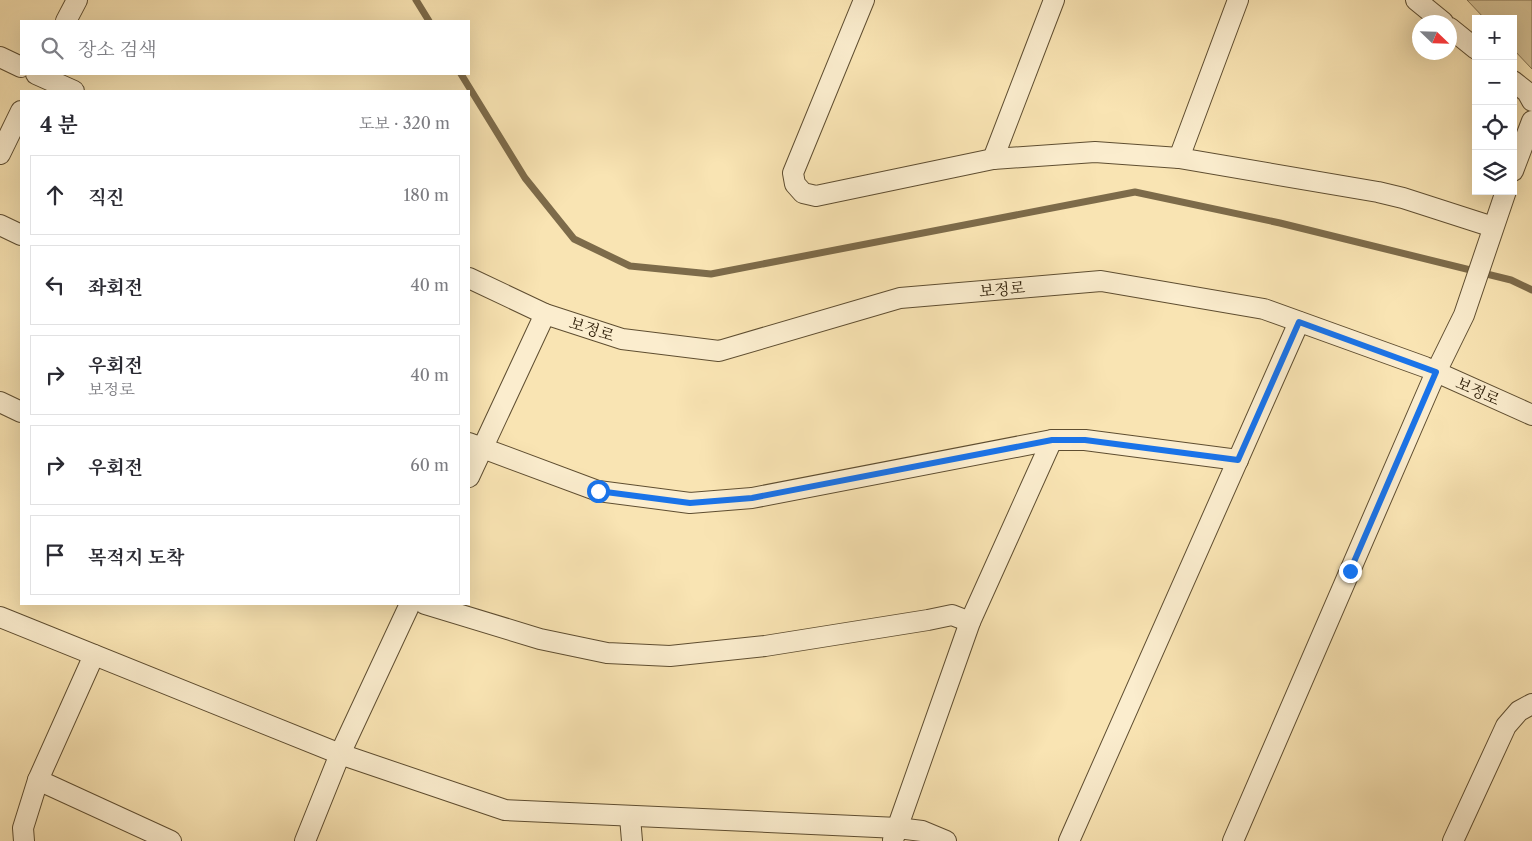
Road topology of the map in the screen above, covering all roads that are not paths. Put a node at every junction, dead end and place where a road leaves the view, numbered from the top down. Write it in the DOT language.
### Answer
graph roads {
  1 [pos="77,0"];
  2 [pos="864,0"];
  3 [pos="1054,0"];
  4 [pos="1238,0"];
  5 [pos="1416,0"];
  6 [pos="1434,15"];
  7 [pos="67,20"];
  8 [pos="1457,34"];
  9 [pos="1472,46"];
  10 [pos="0,57"];
  11 [pos="20,69"];
  12 [pos="33,76"];
  13 [pos="1517,83"];
  14 [pos="71,90"];
  15 [pos="1532,101"];
  16 [pos="20,113"];
  17 [pos="1532,121"];
  18 [pos="0,154"];
  19 [pos="1179,158"];
  20 [pos="993,159"];
  21 [pos="1517,160"];
  22 [pos="1504,195"];
  23 [pos="0,225"];
  24 [pos="1492,227"];
  25 [pos="20,235"];
  26 [pos="470,278"];
  27 [pos="545,314"];
  28 [pos="1299,322"];
  29 [pos="1436,372"];
  30 [pos="0,402"];
  31 [pos="20,412"];
  32 [pos="1532,415"];
  33 [pos="1052,440"];
  34 [pos="475,446"];
  35 [pos="1238,460"];
  36 [pos="470,473"];
  37 [pos="410,605"];
  38 [pos="428,605"];
  39 [pos="0,617"];
  40 [pos="970,622"];
  41 [pos="94,654"];
  42 [pos="1532,704"];
  43 [pos="340,754"];
  44 [pos="38,780"];
  45 [pos="630,817"];
  46 [pos="895,834"];
  47 [pos="24,841"];
  48 [pos="171,841"];
  49 [pos="305,841"];
  50 [pos="632,841"];
  51 [pos="946,841"];
  52 [pos="1068,841"];
  53 [pos="1233,841"];
  54 [pos="1453,841"];
  1 -- 7 [label="street"];
  2 -- 20 [label="street"];
  3 -- 20 [label="street"];
  4 -- 19 [label="street"];
  5 -- 6 [label="street"];
  8 -- 9 [label="street"];
  10 -- 11 [label="street"];
  12 -- 14 [label="street"];
  13 -- 15 [label="street"];
  16 -- 18 [label="street"];
  17 -- 21 [label="street"];
  19 -- 20 [label="street"];
  19 -- 24 [label="street"];
  22 -- 24 [label="street"];
  23 -- 25 [label="street"];
  24 -- 29 [label="street"];
  26 -- 27 [label="street, 보정로"];
  27 -- 28 [label="street, 보정로"];
  27 -- 34 [label="street"];
  28 -- 29 [label="street, 보정로"];
  28 -- 35 [label="street"];
  29 -- 32 [label="street, 보정로"];
  29 -- 53 [label="street"];
  30 -- 31 [label="street"];
  33 -- 34 [label="street"];
  33 -- 35 [label="street"];
  33 -- 40 [label="street"];
  34 -- 36 [label="street"];
  35 -- 52 [label="street"];
  37 -- 43 [label="street"];
  38 -- 40 [label="street"];
  39 -- 41 [label="street"];
  40 -- 46 [label="street"];
  41 -- 43 [label="street"];
  41 -- 44 [label="street"];
  42 -- 54 [label="street"];
  43 -- 45 [label="street"];
  43 -- 49 [label="street"];
  44 -- 47 [label="street"];
  44 -- 48 [label="street"];
  45 -- 46 [label="street"];
  45 -- 50 [label="street"];
  46 -- 51 [label="street"];
}
